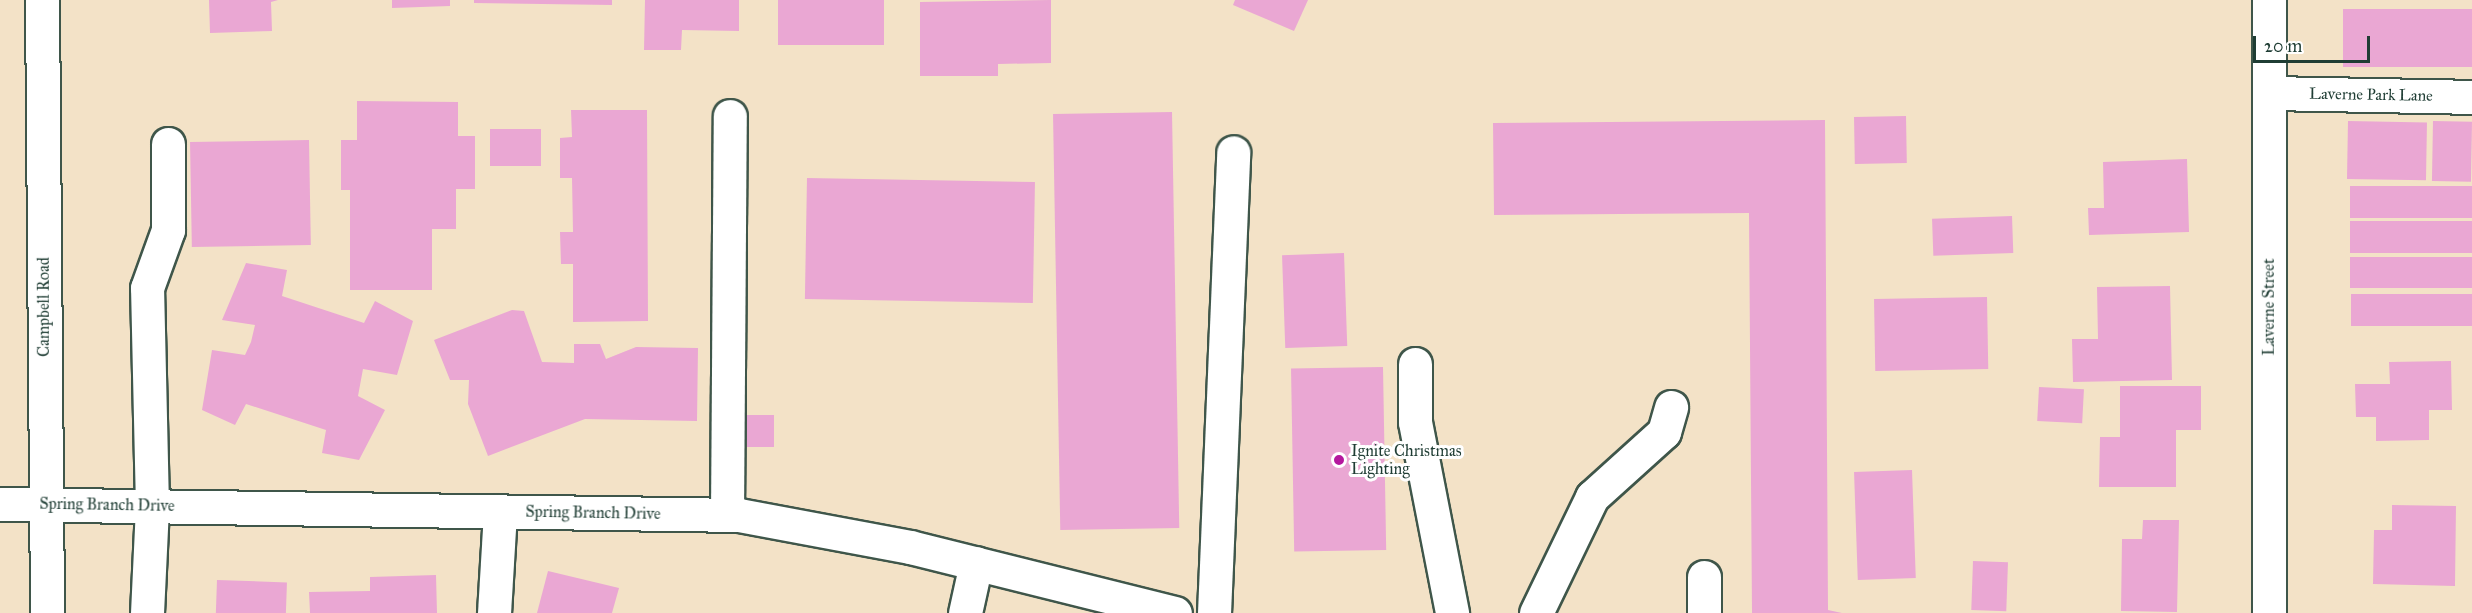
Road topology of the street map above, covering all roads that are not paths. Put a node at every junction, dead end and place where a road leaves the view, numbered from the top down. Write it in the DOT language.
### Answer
graph roads {
  1 [pos="42,0"];
  2 [pos="2269,0"];
  3 [pos="2269,93"];
  4 [pos="2472,97"];
  5 [pos="730,116"];
  6 [pos="168,144"];
  7 [pos="1233,152"];
  8 [pos="1415,364"];
  9 [pos="1671,407"];
  10 [pos="0,504"];
  11 [pos="45,504"];
  12 [pos="152,506"];
  13 [pos="500,511"];
  14 [pos="727,515"];
  15 [pos="976,563"];
  16 [pos="1704,577"];
  17 [pos="47,613"];
  18 [pos="147,613"];
  19 [pos="494,613"];
  20 [pos="965,613"];
  21 [pos="1175,613"];
  22 [pos="1214,613"];
  23 [pos="1452,613"];
  24 [pos="1536,613"];
  25 [pos="1704,613"];
  26 [pos="2269,613"];
  1 -- 11 [label="street, Campbell Road"];
  2 -- 3 [label="street, Laverne Street"];
  3 -- 4 [label="street, Laverne Park Lane"];
  3 -- 26 [label="street, Laverne Street"];
  5 -- 14 [label="street"];
  6 -- 12 [label="street"];
  7 -- 22 [label="street"];
  8 -- 23 [label="street"];
  9 -- 24 [label="street"];
  10 -- 11 [label="street, Spring Branch Drive"];
  11 -- 12 [label="street, Spring Branch Drive"];
  11 -- 17 [label="street, Campbell Road"];
  12 -- 13 [label="street, Spring Branch Drive"];
  12 -- 18 [label="street"];
  13 -- 14 [label="street, Spring Branch Drive"];
  13 -- 19 [label="street"];
  14 -- 15 [label="street, Spring Branch Drive"];
  15 -- 20 [label="street"];
  15 -- 21 [label="street, Spring Branch Drive"];
  16 -- 25 [label="street"];
}
